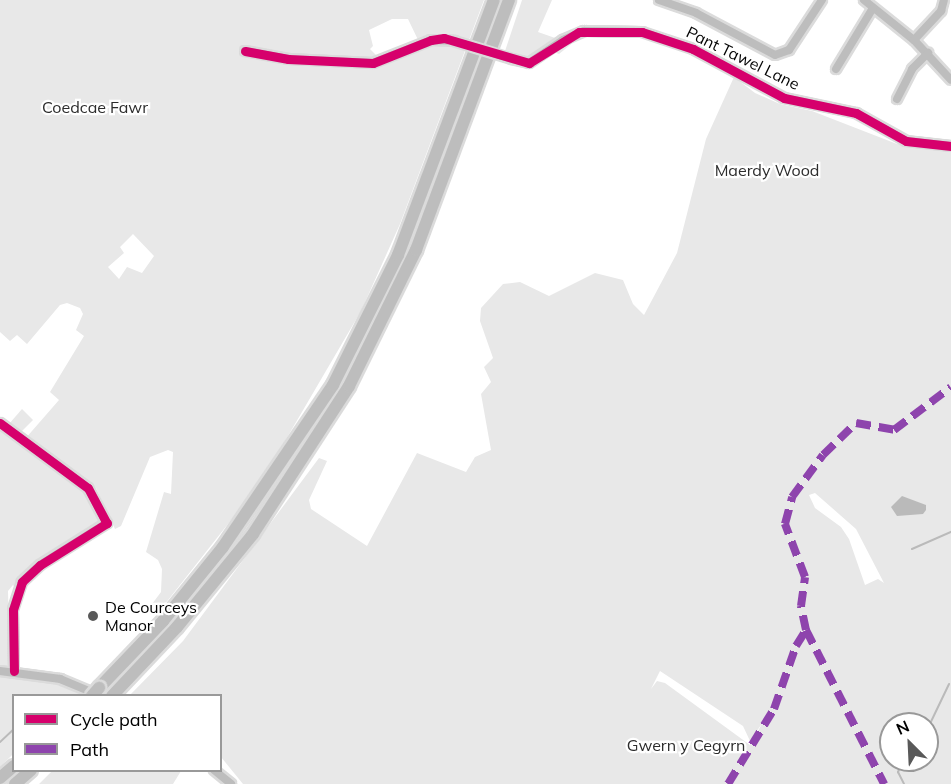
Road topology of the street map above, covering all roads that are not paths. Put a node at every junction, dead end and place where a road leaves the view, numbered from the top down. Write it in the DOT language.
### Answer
graph roads {
  1 [pos="494,0"];
  2 [pos="509,0"];
  3 [pos="659,0"];
  4 [pos="822,0"];
  5 [pos="864,0"];
  6 [pos="944,0"];
  7 [pos="873,8"];
  8 [pos="914,40"];
  9 [pos="245,51"];
  10 [pos="928,53"];
  11 [pos="836,69"];
  12 [pos="951,80"];
  13 [pos="897,99"];
  14 [pos="951,146"];
  15 [pos="0,423"];
  16 [pos="0,671"];
  17 [pos="14,671"];
  18 [pos="104,694"];
  19 [pos="12,768"];
  20 [pos="30,772"];
  21 [pos="215,772"];
  22 [pos="0,778"];
  23 [pos="15,784"];
  24 [pos="231,784"];
  1 -- 18 [label="highway"];
  2 -- 18 [label="highway"];
  3 -- 4 [label="street"];
  5 -- 7 [label="street"];
  6 -- 8 [label="street"];
  7 -- 8 [label="street"];
  7 -- 11 [label="street"];
  8 -- 10 [label="street"];
  9 -- 14 [label="street, Pant Tawel Lane, bridge"];
  10 -- 12 [label="street"];
  10 -- 13 [label="street"];
  15 -- 17 [label="street"];
  16 -- 17 [label="street"];
  17 -- 18 [label="street"];
  19 -- 22 [label="highway"];
  20 -- 23 [label="highway"];
  21 -- 24 [label="street"];
}
